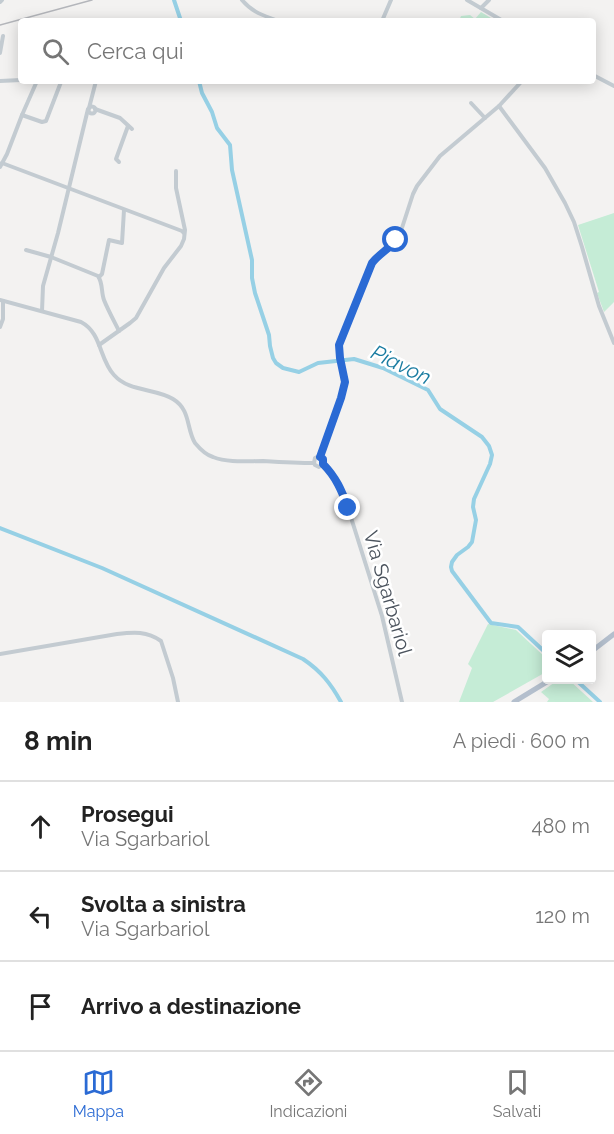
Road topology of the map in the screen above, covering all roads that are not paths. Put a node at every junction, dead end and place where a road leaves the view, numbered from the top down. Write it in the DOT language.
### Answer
graph roads {
  1 [pos="242,0"];
  2 [pos="392,0"];
  3 [pos="468,0"];
  4 [pos="489,0"];
  5 [pos="481,8"];
  6 [pos="269,18"];
  7 [pos="383,18"];
  8 [pos="498,18"];
  9 [pos="3,36"];
  10 [pos="0,53"];
  11 [pos="596,77"];
  12 [pos="18,80"];
  13 [pos="0,81"];
  14 [pos="36,84"];
  15 [pos="60,84"];
  16 [pos="95,84"];
  17 [pos="519,84"];
  18 [pos="614,86"];
  19 [pos="471,103"];
  20 [pos="499,106"];
  21 [pos="93,110"];
  22 [pos="22,115"];
  23 [pos="485,118"];
  24 [pos="119,162"];
  25 [pos="1,165"];
  26 [pos="176,171"];
  27 [pos="68,189"];
  28 [pos="124,210"];
  29 [pos="184,233"];
  30 [pos="26,250"];
  31 [pos="51,257"];
  32 [pos="99,277"];
  33 [pos="2,300"];
  34 [pos="42,311"];
  35 [pos="0,327"];
  36 [pos="119,331"];
  37 [pos="614,342"];
  38 [pos="99,345"];
  39 [pos="320,457"];
  40 [pos="314,463"];
  41 [pos="323,464"];
  42 [pos="614,634"];
  43 [pos="596,647"];
  44 [pos="0,654"];
  45 [pos="543,684"];
  46 [pos="178,702"];
  47 [pos="402,702"];
  48 [pos="514,702"];
  1 -- 6 [label="street"];
  2 -- 7 [label="street"];
  3 -- 5 [label="street"];
  4 -- 5 [label="street"];
  5 -- 8 [label="street"];
  9 -- 10 [label="street"];
  11 -- 18 [label="street"];
  12 -- 13 [label="street"];
  14 -- 22 [label="street"];
  15 -- 22 [label="street"];
  16 -- 21 [label="street"];
  17 -- 20 [label="street"];
  19 -- 23 [label="street"];
  20 -- 23 [label="street"];
  20 -- 37 [label="street"];
  21 -- 24 [label="street"];
  21 -- 27 [label="street"];
  22 -- 25 [label="street"];
  23 -- 39 [label="street"];
  25 -- 27 [label="street"];
  26 -- 29 [label="street"];
  27 -- 28 [label="street"];
  27 -- 31 [label="street"];
  28 -- 29 [label="street"];
  28 -- 32 [label="street"];
  29 -- 36 [label="street"];
  30 -- 31 [label="street"];
  31 -- 32 [label="street"];
  31 -- 34 [label="street"];
  32 -- 36 [label="street"];
  33 -- 34 [label="street"];
  33 -- 35 [label="street"];
  34 -- 38 [label="street"];
  36 -- 38 [label="street"];
  38 -- 40 [label="street"];
  39 -- 40 [label="street"];
  39 -- 41 [label="street, Via Sgarbariol"];
  40 -- 41 [label="street"];
  41 -- 47 [label="street, Via Sgarbariol"];
  42 -- 43 [label="main road"];
  44 -- 46 [label="street"];
  45 -- 48 [label="main road"];
}
